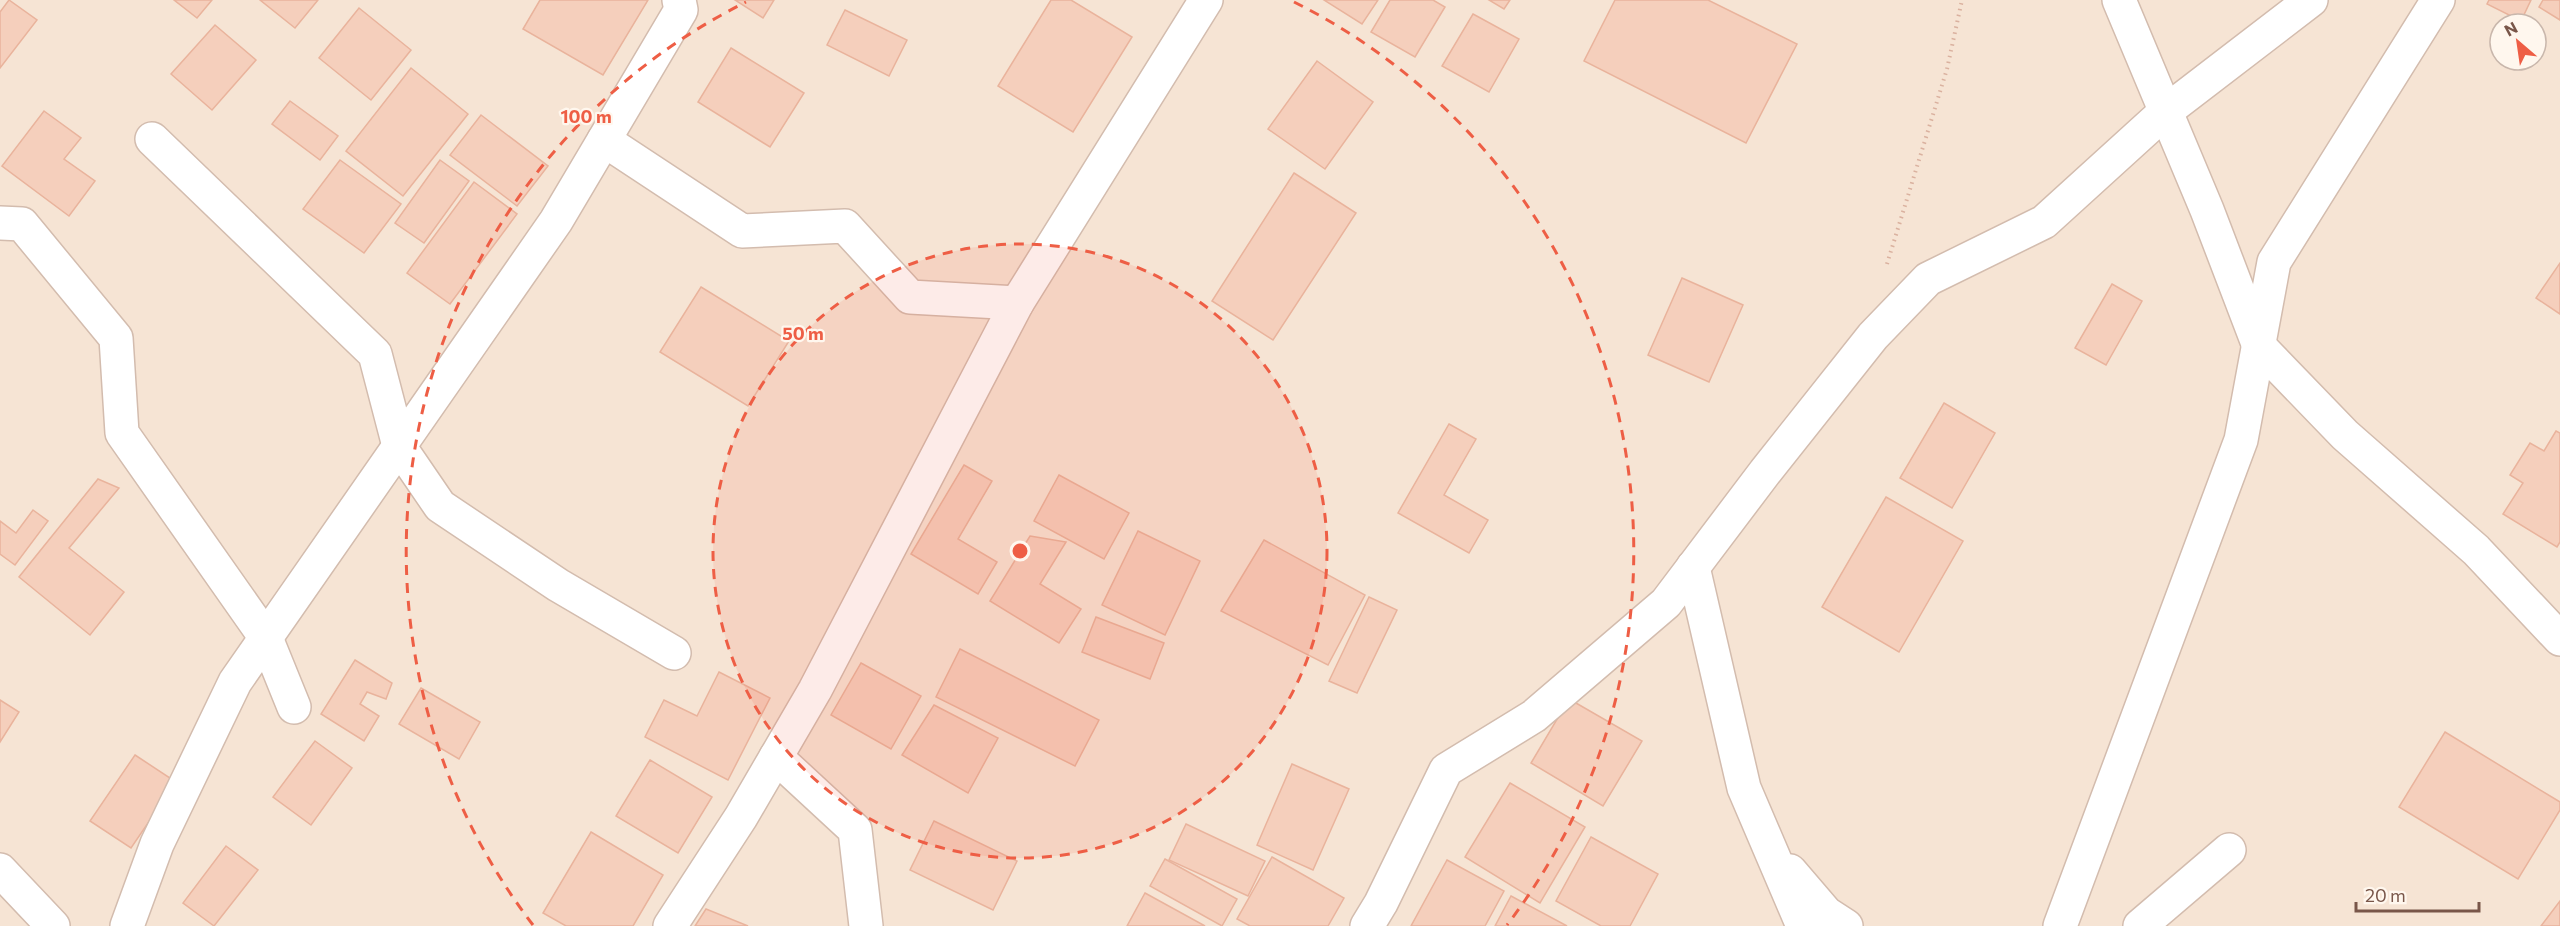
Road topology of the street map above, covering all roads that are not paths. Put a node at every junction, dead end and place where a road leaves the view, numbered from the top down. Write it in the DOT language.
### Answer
graph roads {
  1 [pos="679,0"];
  2 [pos="1206,0"];
  3 [pos="2120,0"];
  4 [pos="2311,0"];
  5 [pos="2438,0"];
  6 [pos="2165,111"];
  7 [pos="152,140"];
  8 [pos="604,140"];
  9 [pos="0,223"];
  10 [pos="1017,303"];
  11 [pos="2259,346"];
  12 [pos="399,446"];
  13 [pos="1693,567"];
  14 [pos="266,638"];
  15 [pos="2560,639"];
  16 [pos="674,653"];
  17 [pos="294,706"];
  18 [pos="776,757"];
  19 [pos="1769,847"];
  20 [pos="2229,850"];
  21 [pos="0,870"];
  22 [pos="53,926"];
  23 [pos="127,926"];
  24 [pos="670,926"];
  25 [pos="866,926"];
  26 [pos="1367,926"];
  27 [pos="1803,926"];
  28 [pos="1846,926"];
  29 [pos="2060,926"];
  30 [pos="2140,926"];
  1 -- 8 [label="street"];
  2 -- 10 [label="street"];
  3 -- 6 [label="street"];
  4 -- 6 [label="street"];
  5 -- 11 [label="street"];
  6 -- 11 [label="street"];
  6 -- 13 [label="street"];
  7 -- 12 [label="street"];
  8 -- 10 [label="street"];
  8 -- 12 [label="street"];
  9 -- 14 [label="street"];
  10 -- 18 [label="street"];
  11 -- 15 [label="street"];
  11 -- 29 [label="street"];
  12 -- 14 [label="street"];
  12 -- 16 [label="street"];
  13 -- 19 [label="street"];
  13 -- 26 [label="street"];
  14 -- 17 [label="street"];
  14 -- 23 [label="street"];
  18 -- 24 [label="street"];
  18 -- 25 [label="street"];
  19 -- 27 [label="street"];
  19 -- 28 [label="street"];
  20 -- 30 [label="street"];
  21 -- 22 [label="street"];
}
